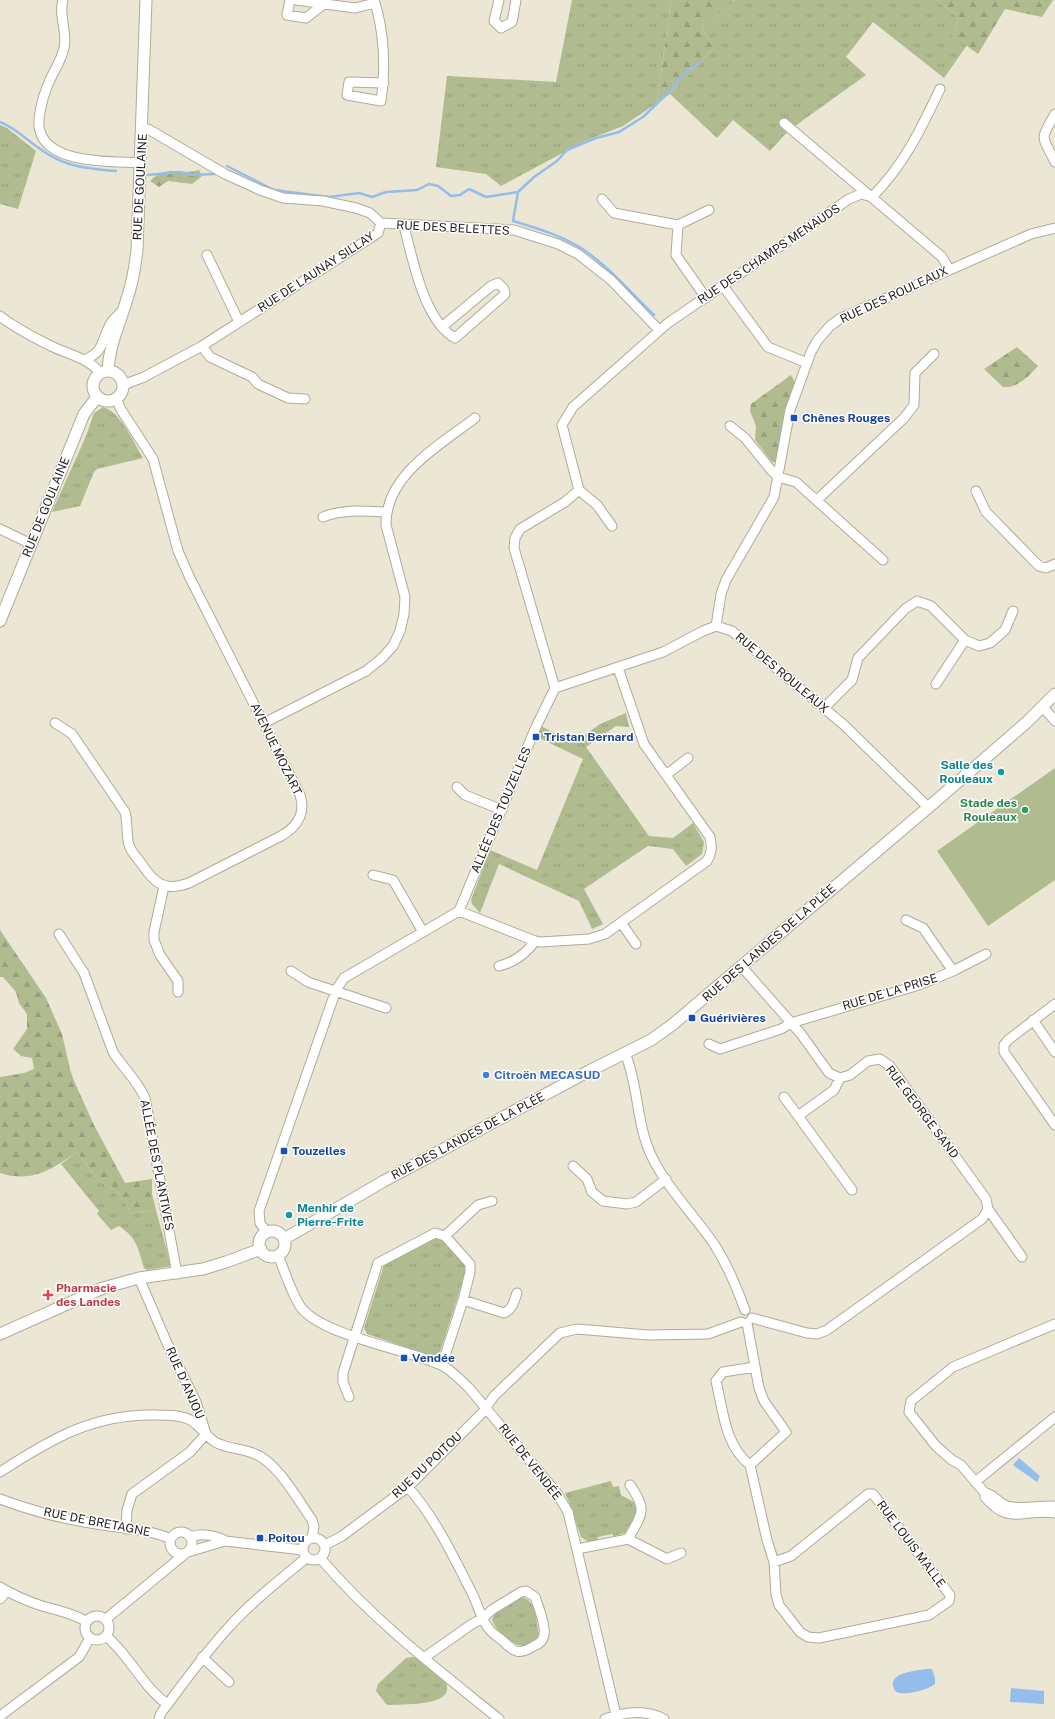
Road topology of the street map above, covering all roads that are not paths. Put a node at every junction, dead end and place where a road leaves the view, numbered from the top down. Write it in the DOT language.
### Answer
graph roads {
  1 [pos="63,0"];
  2 [pos="146,0"];
  3 [pos="290,0"];
  4 [pos="296,0"];
  5 [pos="499,0"];
  6 [pos="516,0"];
  7 [pos="374,2"];
  8 [pos="324,4"];
  9 [pos="384,82"];
  10 [pos="940,89"];
  11 [pos="1055,114"];
  12 [pos="784,123"];
  13 [pos="143,129"];
  14 [pos="1055,162"];
  15 [pos="141,163"];
  16 [pos="872,197"];
  17 [pos="602,199"];
  18 [pos="709,210"];
  19 [pos="381,223"];
  20 [pos="678,225"];
  21 [pos="404,226"];
  22 [pos="1055,228"];
  23 [pos="207,255"];
  24 [pos="949,269"];
  25 [pos="723,286"];
  26 [pos="706,298"];
  27 [pos="124,308"];
  28 [pos="0,316"];
  29 [pos="239,322"];
  30 [pos="443,326"];
  31 [pos="659,330"];
  32 [pos="202,346"];
  33 [pos="934,354"];
  34 [pos="84,360"];
  35 [pos="806,363"];
  36 [pos="104,372"];
  37 [pos="123,385"];
  38 [pos="97,397"];
  39 [pos="117,398"];
  40 [pos="305,400"];
  41 [pos="475,418"];
  42 [pos="730,426"];
  43 [pos="778,477"];
  44 [pos="579,490"];
  45 [pos="976,491"];
  46 [pos="817,500"];
  47 [pos="386,512"];
  48 [pos="323,517"];
  49 [pos="612,526"];
  50 [pos="0,529"];
  51 [pos="31,544"];
  52 [pos="883,560"];
  53 [pos="1055,564"];
  54 [pos="1013,611"];
  55 [pos="0,621"];
  56 [pos="716,626"];
  57 [pos="965,640"];
  58 [pos="618,668"];
  59 [pos="936,684"];
  60 [pos="556,688"];
  61 [pos="1055,694"];
  62 [pos="1043,707"];
  63 [pos="824,708"];
  64 [pos="1055,721"];
  65 [pos="54,723"];
  66 [pos="264,723"];
  67 [pos="688,758"];
  68 [pos="666,775"];
  69 [pos="457,787"];
  70 [pos="929,808"];
  71 [pos="502,810"];
  72 [pos="373,875"];
  73 [pos="164,886"];
  74 [pos="459,911"];
  75 [pos="906,920"];
  76 [pos="622,924"];
  77 [pos="423,932"];
  78 [pos="58,934"];
  79 [pos="535,941"];
  80 [pos="636,944"];
  81 [pos="986,954"];
  82 [pos="499,966"];
  83 [pos="742,967"];
  84 [pos="291,971"];
  85 [pos="953,971"];
  86 [pos="336,990"];
  87 [pos="178,992"];
  88 [pos="1055,1004"];
  89 [pos="386,1008"];
  90 [pos="1033,1020"];
  91 [pos="791,1023"];
  92 [pos="709,1044"];
  93 [pos="1055,1052"];
  94 [pos="625,1053"];
  95 [pos="840,1078"];
  96 [pos="784,1097"];
  97 [pos="798,1116"];
  98 [pos="1055,1126"];
  99 [pos="573,1166"];
  100 [pos="666,1179"];
  101 [pos="852,1190"];
  102 [pos="492,1201"];
  103 [pos="988,1209"];
  104 [pos="267,1233"];
  105 [pos="445,1236"];
  106 [pos="284,1240"];
  107 [pos="261,1249"];
  108 [pos="278,1255"];
  109 [pos="1022,1257"];
  110 [pos="177,1274"];
  111 [pos="139,1278"];
  112 [pos="517,1293"];
  113 [pos="463,1300"];
  114 [pos="747,1321"];
  115 [pos="1055,1324"];
  116 [pos="0,1334"];
  117 [pos="354,1337"];
  118 [pos="442,1365"];
  119 [pos="755,1367"];
  120 [pos="349,1397"];
  121 [pos="486,1408"];
  122 [pos="1055,1418"];
  123 [pos="206,1434"];
  124 [pos="750,1465"];
  125 [pos="0,1472"];
  126 [pos="975,1482"];
  127 [pos="630,1485"];
  128 [pos="408,1487"];
  129 [pos="985,1493"];
  130 [pos="0,1499"];
  131 [pos="1055,1506"];
  132 [pos="1055,1513"];
  133 [pos="126,1529"];
  134 [pos="190,1537"];
  135 [pos="312,1538"];
  136 [pos="628,1539"];
  137 [pos="225,1541"];
  138 [pos="172,1544"];
  139 [pos="325,1545"];
  140 [pos="577,1549"];
  141 [pos="187,1552"];
  142 [pos="681,1553"];
  143 [pos="305,1554"];
  144 [pos="321,1559"];
  145 [pos="774,1562"];
  146 [pos="169,1566"];
  147 [pos="3,1589"];
  148 [pos="0,1599"];
  149 [pos="483,1618"];
  150 [pos="106,1620"];
  151 [pos="86,1621"];
  152 [pos="106,1636"];
  153 [pos="90,1638"];
  154 [pos="202,1657"];
  155 [pos="425,1658"];
  156 [pos="229,1682"];
  157 [pos="167,1704"];
  158 [pos="616,1715"];
  159 [pos="0,1716"];
  160 [pos="159,1719"];
  161 [pos="499,1719"];
  162 [pos="605,1719"];
  163 [pos="664,1719"];
  1 -- 15 [label="street"];
  2 -- 13 [label="street, RUE DE GOULAINE"];
  3 -- 8 [label="street"];
  4 -- 8 [label="street"];
  5 -- 6 [label="street"];
  7 -- 8 [label="street"];
  7 -- 9 [label="street"];
  10 -- 16 [label="street"];
  11 -- 14 [label="street"];
  12 -- 16 [label="street"];
  13 -- 15 [label="street, RUE DE GOULAINE"];
  13 -- 19 [label="street, RUE DE LAUNAY SILLAY"];
  15 -- 27 [label="street, RUE DE GOULAINE"];
  16 -- 24 [label="street"];
  16 -- 25 [label="street, RUE DES CHAMPS MENAUDS"];
  17 -- 20 [label="street"];
  18 -- 20 [label="street"];
  19 -- 21 [label="street, RUE DES BELETTES"];
  19 -- 29 [label="street, RUE DE LAUNAY SILLAY"];
  20 -- 26 [label="street"];
  21 -- 30 [label="street"];
  21 -- 31 [label="street, RUE DES BELETTES"];
  22 -- 24 [label="street, RUE DES ROULEAUX"];
  23 -- 29 [label="street"];
  24 -- 35 [label="street, RUE DES ROULEAUX"];
  25 -- 26 [label="street, RUE DES CHAMPS MENAUDS"];
  25 -- 35 [label="street"];
  26 -- 31 [label="street, RUE DES CHAMPS MENAUDS"];
  27 -- 34 [label="street"];
  27 -- 36 [label="street, RUE DE GOULAINE"];
  28 -- 34 [label="street"];
  29 -- 32 [label="street, RUE DE LAUNAY SILLAY"];
  30 -- 30 [label="street"];
  31 -- 44 [label="street"];
  32 -- 37 [label="street, RUE DE LAUNAY SILLAY"];
  32 -- 40 [label="street"];
  33 -- 46 [label="street"];
  34 -- 36 [label="street"];
  35 -- 43 [label="street, RUE DES ROULEAUX"];
  36 -- 37 [label="street"];
  36 -- 38 [label="street"];
  37 -- 39 [label="street"];
  38 -- 39 [label="street"];
  38 -- 51 [label="street, RUE DE GOULAINE"];
  39 -- 66 [label="street, AVENUE MOZART"];
  41 -- 47 [label="street"];
  42 -- 43 [label="street"];
  43 -- 46 [label="street"];
  43 -- 56 [label="street, RUE DES ROULEAUX"];
  44 -- 49 [label="street"];
  44 -- 60 [label="street"];
  45 -- 53 [label="street"];
  46 -- 52 [label="street"];
  47 -- 48 [label="street"];
  47 -- 66 [label="street"];
  50 -- 51 [label="street"];
  51 -- 55 [label="street, RUE DE GOULAINE"];
  54 -- 57 [label="street"];
  56 -- 58 [label="street"];
  56 -- 63 [label="street, RUE DES ROULEAUX"];
  57 -- 59 [label="street"];
  57 -- 63 [label="street"];
  58 -- 60 [label="street"];
  58 -- 68 [label="street"];
  60 -- 71 [label="street, ALLÉE DES TOUZELLES"];
  61 -- 62 [label="street, RUE DES LANDES DE LA PLÉE"];
  62 -- 64 [label="street"];
  62 -- 70 [label="street, RUE DES LANDES DE LA PLÉE"];
  63 -- 70 [label="street, RUE DES ROULEAUX"];
  65 -- 73 [label="street"];
  66 -- 73 [label="street, AVENUE MOZART"];
  67 -- 68 [label="street"];
  68 -- 76 [label="street"];
  69 -- 71 [label="street"];
  70 -- 83 [label="street, RUE DES LANDES DE LA PLÉE"];
  71 -- 74 [label="street, ALLÉE DES TOUZELLES"];
  72 -- 77 [label="street"];
  73 -- 87 [label="street"];
  74 -- 77 [label="street"];
  74 -- 79 [label="street"];
  75 -- 85 [label="street"];
  76 -- 79 [label="street"];
  76 -- 80 [label="street"];
  77 -- 86 [label="street"];
  78 -- 110 [label="street, ALLÉE DES PLANTIVES"];
  79 -- 82 [label="street"];
  81 -- 85 [label="street, RUE DE LA PRISE"];
  83 -- 91 [label="street"];
  83 -- 94 [label="street, RUE DES LANDES DE LA PLÉE"];
  84 -- 86 [label="street"];
  85 -- 91 [label="street, RUE DE LA PRISE"];
  86 -- 89 [label="street"];
  86 -- 104 [label="street"];
  88 -- 90 [label="street"];
  90 -- 93 [label="street"];
  90 -- 98 [label="street"];
  91 -- 92 [label="street, RUE DE LA PRISE"];
  91 -- 95 [label="street"];
  94 -- 100 [label="street"];
  94 -- 106 [label="street, RUE DES LANDES DE LA PLÉE"];
  95 -- 97 [label="street"];
  95 -- 103 [label="street, RUE GEORGE SAND"];
  96 -- 97 [label="street"];
  97 -- 101 [label="street"];
  99 -- 100 [label="street"];
  100 -- 114 [label="street"];
  102 -- 105 [label="street"];
  103 -- 109 [label="street, RUE GEORGE SAND"];
  103 -- 114 [label="street"];
  104 -- 106 [label="street"];
  104 -- 107 [label="street"];
  105 -- 113 [label="street"];
  105 -- 117 [label="street"];
  106 -- 108 [label="street"];
  107 -- 108 [label="street"];
  107 -- 110 [label="street"];
  108 -- 117 [label="street, RUE DE VENDÉE"];
  110 -- 111 [label="street"];
  111 -- 116 [label="street"];
  111 -- 123 [label="street, RUE D'ANJOU"];
  112 -- 113 [label="street"];
  113 -- 118 [label="street"];
  114 -- 119 [label="street"];
  114 -- 121 [label="street, RUE DU POITOU"];
  115 -- 126 [label="street"];
  117 -- 118 [label="street, RUE DE VENDÉE"];
  117 -- 120 [label="street"];
  118 -- 121 [label="street, RUE DE VENDÉE"];
  119 -- 124 [label="street"];
  119 -- 124 [label="street"];
  121 -- 128 [label="street, RUE DU POITOU"];
  121 -- 140 [label="street, RUE DE VENDÉE"];
  122 -- 126 [label="street"];
  123 -- 125 [label="street"];
  123 -- 133 [label="street, RUE D'ANJOU"];
  123 -- 135 [label="street"];
  124 -- 145 [label="street, RUE LOUIS MALLE"];
  126 -- 129 [label="street"];
  127 -- 136 [label="street"];
  128 -- 139 [label="street, RUE DU POITOU"];
  128 -- 149 [label="street"];
  129 -- 131 [label="street"];
  129 -- 132 [label="street"];
  130 -- 133 [label="street, RUE DE BRETAGNE"];
  133 -- 138 [label="street, RUE DE BRETAGNE"];
  134 -- 137 [label="street"];
  134 -- 138 [label="street"];
  134 -- 141 [label="street"];
  135 -- 139 [label="street"];
  135 -- 143 [label="street"];
  136 -- 140 [label="street"];
  136 -- 142 [label="street"];
  137 -- 141 [label="street"];
  137 -- 143 [label="street"];
  138 -- 141 [label="street"];
  138 -- 146 [label="street"];
  139 -- 144 [label="street"];
  140 -- 158 [label="street, RUE DE VENDÉE"];
  141 -- 146 [label="street"];
  143 -- 144 [label="street"];
  143 -- 154 [label="street"];
  144 -- 155 [label="street"];
  145 -- 145 [label="street, RUE LOUIS MALLE"];
  146 -- 150 [label="street"];
  147 -- 148 [label="street"];
  147 -- 151 [label="street"];
  149 -- 149 [label="street"];
  149 -- 155 [label="street"];
  150 -- 151 [label="street"];
  150 -- 152 [label="street"];
  151 -- 153 [label="street"];
  152 -- 153 [label="street"];
  152 -- 157 [label="street"];
  153 -- 159 [label="street"];
  154 -- 156 [label="street"];
  154 -- 157 [label="street"];
  155 -- 161 [label="street"];
  157 -- 160 [label="street"];
  158 -- 162 [label="street"];
  158 -- 163 [label="street"];
}
